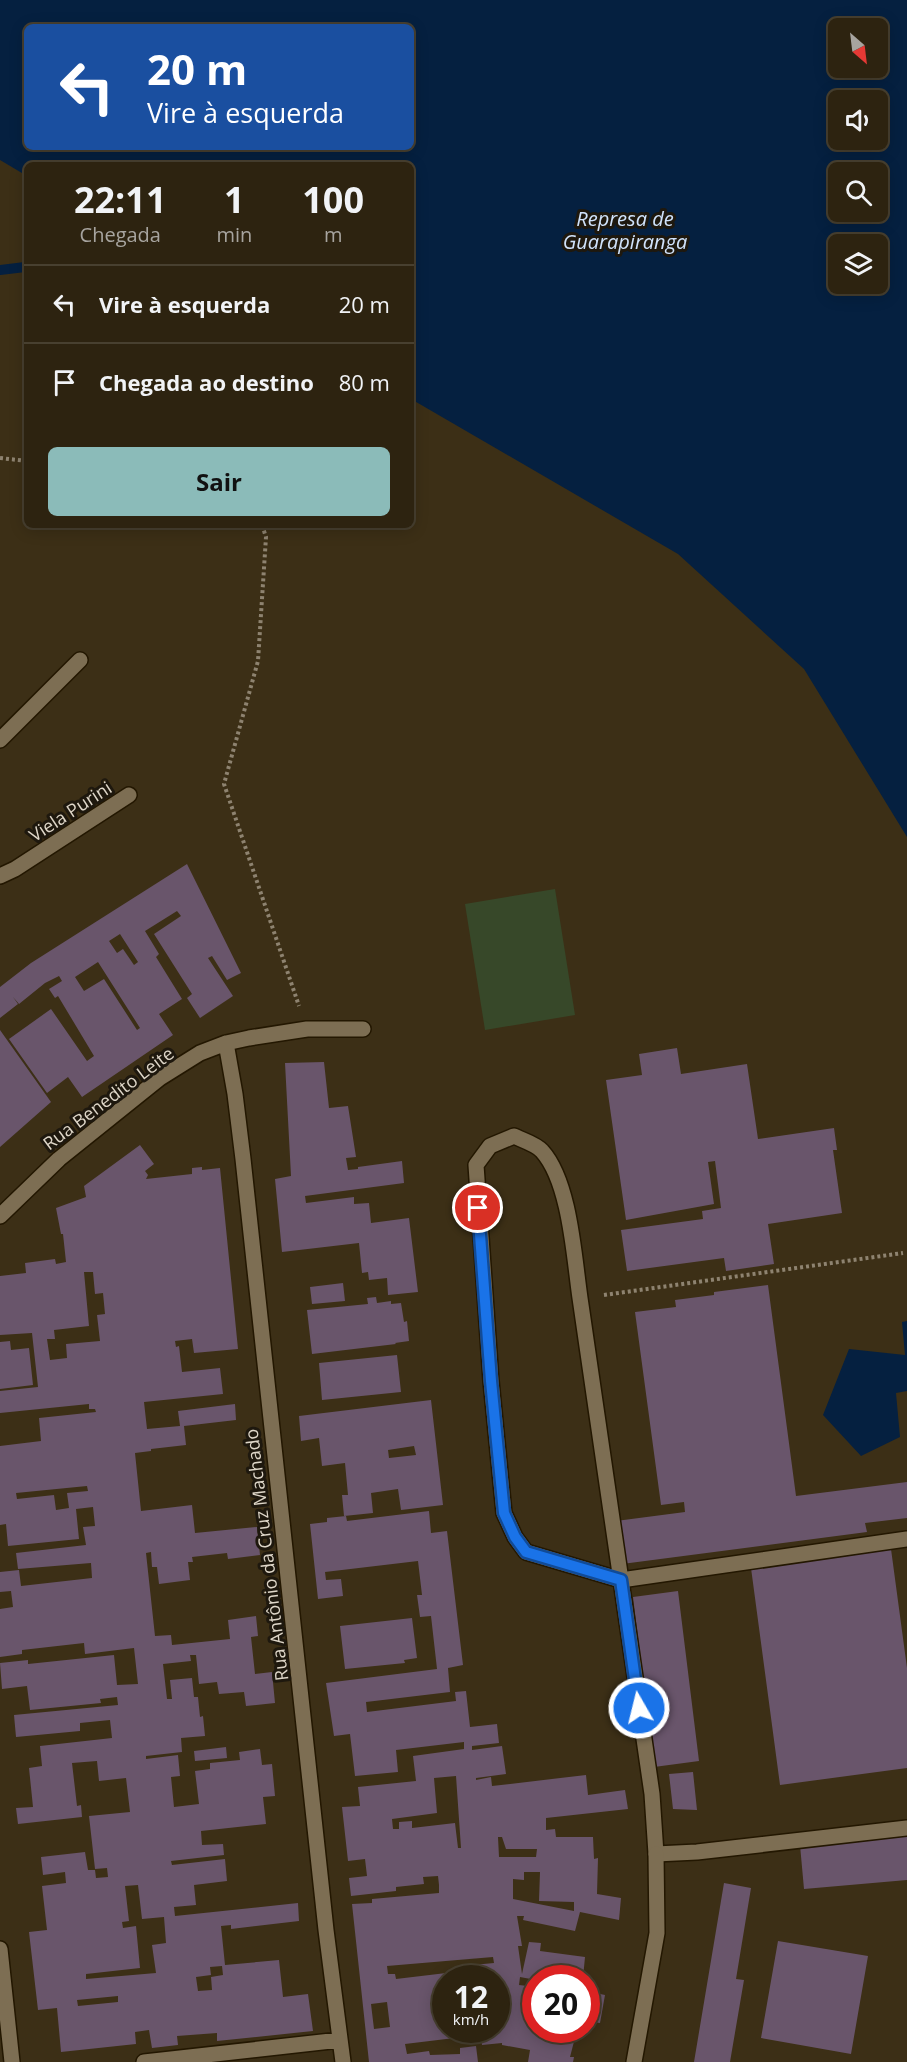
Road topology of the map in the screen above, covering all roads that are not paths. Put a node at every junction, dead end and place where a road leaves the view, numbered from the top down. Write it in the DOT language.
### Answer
graph roads {
  1 [pos="80,660"];
  2 [pos="0,740"];
  3 [pos="129,795"];
  4 [pos="0,876"];
  5 [pos="363,1029"];
  6 [pos="226,1043"];
  7 [pos="0,1216"];
  8 [pos="907,1539"];
  9 [pos="621,1580"];
  10 [pos="907,1828"];
  11 [pos="656,1854"];
  12 [pos="0,1949"];
  13 [pos="340,2040"];
  14 [pos="12,2062"];
  15 [pos="144,2062"];
  16 [pos="343,2062"];
  17 [pos="634,2062"];
  1 -- 2 [label="street"];
  3 -- 4 [label="street, Viela Purini"];
  5 -- 6 [label="street, Rua Benedito Leite"];
  6 -- 7 [label="street, Rua Benedito Leite"];
  6 -- 13 [label="street, Rua Antônio da Cruz Machado"];
  8 -- 9 [label="street"];
  9 -- 9 [label="street"];
  9 -- 11 [label="street"];
  10 -- 11 [label="street"];
  11 -- 17 [label="street"];
  12 -- 14 [label="street"];
  13 -- 15 [label="street"];
  13 -- 16 [label="street, Rua Antônio da Cruz Machado"];
}
